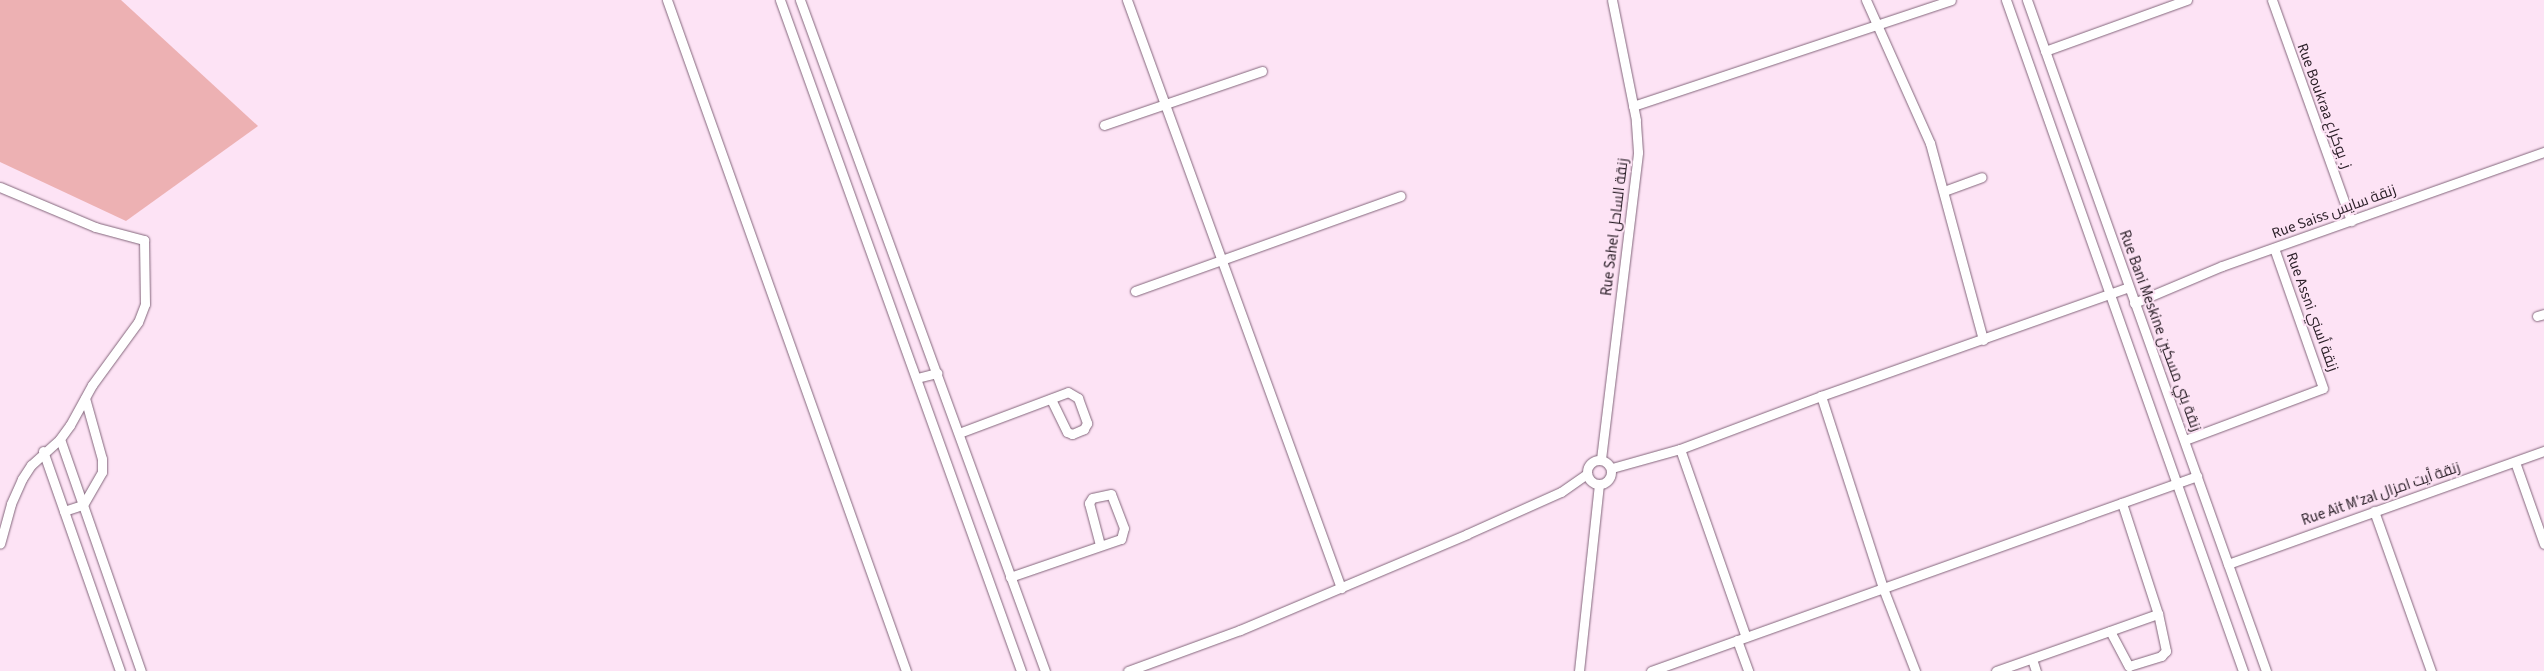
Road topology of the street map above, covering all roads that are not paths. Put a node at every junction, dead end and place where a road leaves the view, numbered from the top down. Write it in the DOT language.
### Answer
graph roads {
  1 [pos="668,0"];
  2 [pos="780,0"];
  3 [pos="800,0"];
  4 [pos="1127,0"];
  5 [pos="1612,0"];
  6 [pos="1866,0"];
  7 [pos="1951,0"];
  8 [pos="2006,0"];
  9 [pos="2027,0"];
  10 [pos="2187,0"];
  11 [pos="2272,0"];
  12 [pos="1876,24"];
  13 [pos="2045,51"];
  14 [pos="1262,71"];
  15 [pos="1166,104"];
  16 [pos="1633,106"];
  17 [pos="1104,125"];
  18 [pos="2544,152"];
  19 [pos="1982,177"];
  20 [pos="0,187"];
  21 [pos="1944,191"];
  22 [pos="1401,196"];
  23 [pos="2351,221"];
  24 [pos="2274,248"];
  25 [pos="1224,259"];
  26 [pos="2128,287"];
  27 [pos="1135,291"];
  28 [pos="2109,294"];
  29 [pos="2134,303"];
  30 [pos="1983,340"];
  31 [pos="937,373"];
  32 [pos="917,378"];
  33 [pos="1821,396"];
  34 [pos="85,398"];
  35 [pos="1051,399"];
  36 [pos="959,433"];
  37 [pos="60,439"];
  38 [pos="2185,440"];
  39 [pos="1680,449"];
  40 [pos="43,451"];
  41 [pos="2544,451"];
  42 [pos="1601,459"];
  43 [pos="2515,462"];
  44 [pos="1612,468"];
  45 [pos="1587,474"];
  46 [pos="2197,476"];
  47 [pos="2179,483"];
  48 [pos="1599,484"];
  49 [pos="2122,503"];
  50 [pos="83,505"];
  51 [pos="64,511"];
  52 [pos="2374,511"];
  53 [pos="0,544"];
  54 [pos="2544,544"];
  55 [pos="1100,545"];
  56 [pos="2228,564"];
  57 [pos="1010,577"];
  58 [pos="1341,588"];
  59 [pos="1883,588"];
  60 [pos="2158,614"];
  61 [pos="2110,631"];
  62 [pos="1741,639"];
  63 [pos="2032,659"];
  64 [pos="120,671"];
  65 [pos="141,671"];
  66 [pos="906,671"];
  67 [pos="1021,671"];
  68 [pos="1046,671"];
  69 [pos="1128,671"];
  70 [pos="1579,671"];
  71 [pos="1651,671"];
  72 [pos="1748,671"];
  73 [pos="1915,671"];
  74 [pos="1996,671"];
  75 [pos="2036,671"];
  76 [pos="2243,671"];
  77 [pos="2266,671"];
  78 [pos="2432,671"];
  1 -- 66 [label="street"];
  2 -- 32 [label="street"];
  3 -- 31 [label="street"];
  4 -- 15 [label="street"];
  5 -- 16 [label="street, Rue Sahel زنقة الساحل"];
  6 -- 12 [label="street"];
  7 -- 12 [label="street"];
  8 -- 28 [label="street"];
  9 -- 13 [label="street, Rue Bani Meskine زنقة بني مسكين"];
  10 -- 13 [label="street"];
  11 -- 23 [label="street, Rue Boukraa ز. بوكراع"];
  12 -- 16 [label="street"];
  12 -- 21 [label="street"];
  13 -- 26 [label="street, Rue Bani Meskine زنقة بني مسكين"];
  14 -- 15 [label="street"];
  15 -- 17 [label="street"];
  15 -- 25 [label="street"];
  16 -- 42 [label="street, Rue Sahel زنقة الساحل"];
  18 -- 23 [label="street, Rue Saiss زنقة سايس"];
  19 -- 21 [label="street"];
  20 -- 34 [label="street"];
  21 -- 30 [label="street"];
  22 -- 25 [label="street"];
  23 -- 24 [label="street, Rue Saiss زنقة سايس"];
  24 -- 29 [label="street, Rue Saiss زنقة سايس"];
  24 -- 38 [label="street, Rue Assni زنقة أسني"];
  25 -- 27 [label="street"];
  25 -- 58 [label="street"];
  26 -- 28 [label="street"];
  26 -- 29 [label="street, Rue Bani Meskine زنقة بني مسكين"];
  28 -- 30 [label="street"];
  28 -- 47 [label="street"];
  29 -- 38 [label="street, Rue Bani Meskine زنقة بني مسكين"];
  30 -- 33 [label="street"];
  31 -- 32 [label="street"];
  31 -- 36 [label="street"];
  32 -- 67 [label="street"];
  33 -- 39 [label="street"];
  33 -- 59 [label="street"];
  34 -- 37 [label="street"];
  34 -- 50 [label="street"];
  35 -- 35 [label="street"];
  35 -- 36 [label="street"];
  36 -- 57 [label="street"];
  37 -- 40 [label="street"];
  37 -- 50 [label="street"];
  38 -- 46 [label="street, Rue Bani Meskine زنقة بني مسكين"];
  39 -- 44 [label="street"];
  39 -- 62 [label="street"];
  40 -- 51 [label="street"];
  40 -- 53 [label="street"];
  41 -- 43 [label="street, Rue Ait M'zal زنقة أيت امزال"];
  42 -- 44 [label="street"];
  42 -- 45 [label="street"];
  43 -- 52 [label="street, Rue Ait M'zal زنقة أيت امزال"];
  43 -- 54 [label="street"];
  44 -- 48 [label="street"];
  45 -- 48 [label="street"];
  45 -- 58 [label="street"];
  46 -- 47 [label="street"];
  46 -- 56 [label="street, Rue Bani Meskine زنقة بني مسكين"];
  47 -- 49 [label="street"];
  47 -- 76 [label="street"];
  48 -- 70 [label="street"];
  49 -- 59 [label="street"];
  49 -- 60 [label="street"];
  50 -- 51 [label="street"];
  50 -- 65 [label="street"];
  51 -- 64 [label="street"];
  52 -- 56 [label="street, Rue Ait M'zal زنقة أيت امزال"];
  52 -- 78 [label="street"];
  55 -- 55 [label="street"];
  55 -- 57 [label="street"];
  56 -- 77 [label="street, Rue Bani Meskine زنقة بني مسكين"];
  57 -- 68 [label="street"];
  58 -- 69 [label="street"];
  59 -- 62 [label="street"];
  59 -- 73 [label="street"];
  60 -- 61 [label="street"];
  60 -- 61 [label="street"];
  61 -- 63 [label="street"];
  62 -- 71 [label="street"];
  62 -- 72 [label="street"];
  63 -- 74 [label="street"];
  63 -- 75 [label="street"];
}
